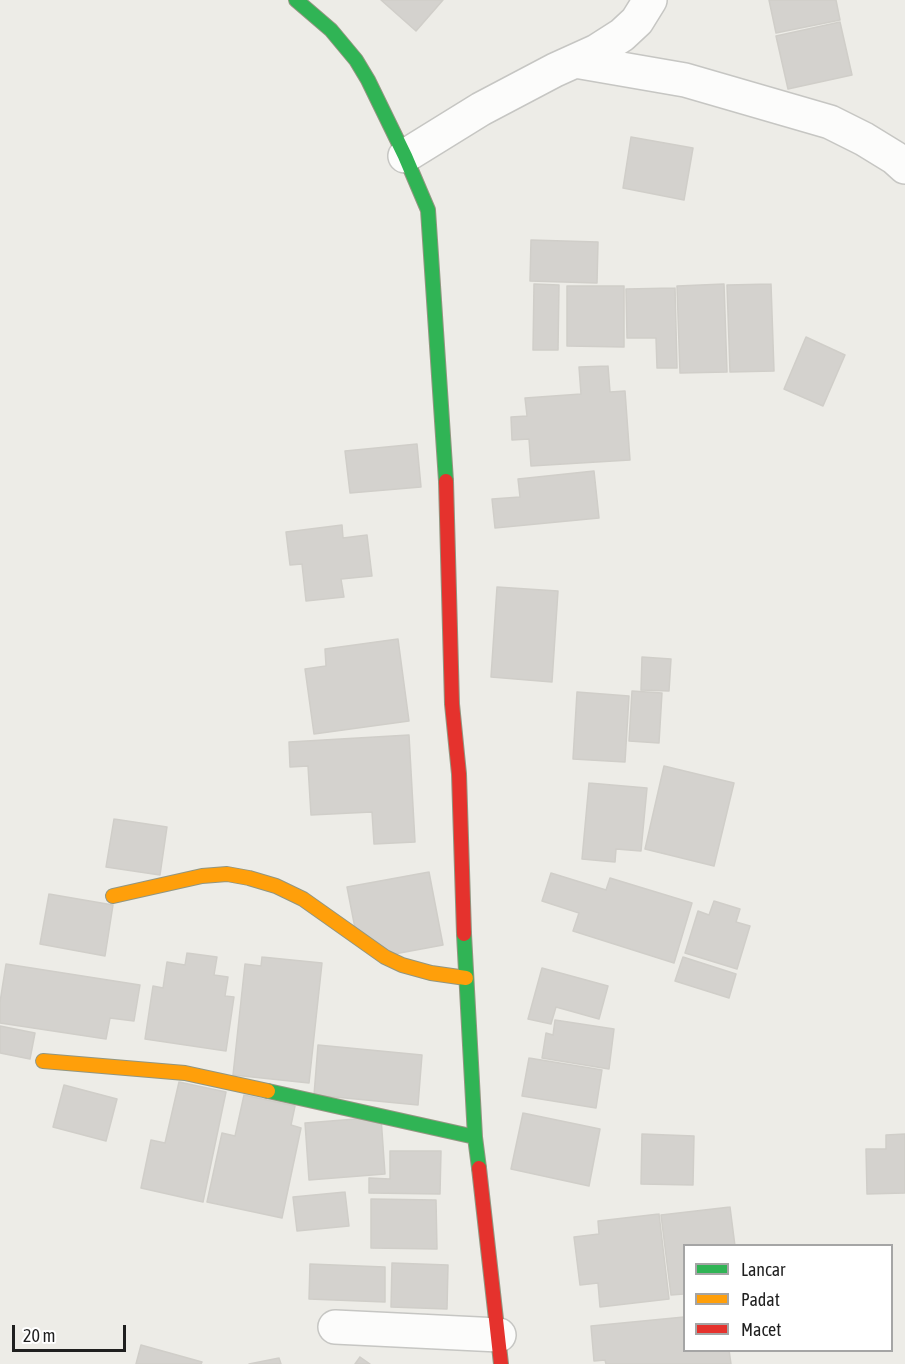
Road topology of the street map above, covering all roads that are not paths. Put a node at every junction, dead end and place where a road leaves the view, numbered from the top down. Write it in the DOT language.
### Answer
graph roads {
  1 [pos="296,0"];
  2 [pos="650,0"];
  3 [pos="575,61"];
  4 [pos="405,156"];
  5 [pos="905,167"];
  6 [pos="113,896"];
  7 [pos="465,978"];
  8 [pos="43,1061"];
  9 [pos="476,1137"];
  10 [pos="335,1327"];
  11 [pos="500,1349"];
  1 -- 4 [label="street"];
  2 -- 3 [label="street"];
  3 -- 4 [label="street"];
  3 -- 5 [label="street"];
  4 -- 7 [label="street"];
  6 -- 7 [label="street"];
  7 -- 9 [label="street"];
  8 -- 9 [label="street"];
  9 -- 11 [label="street"];
  10 -- 11 [label="street"];
}
